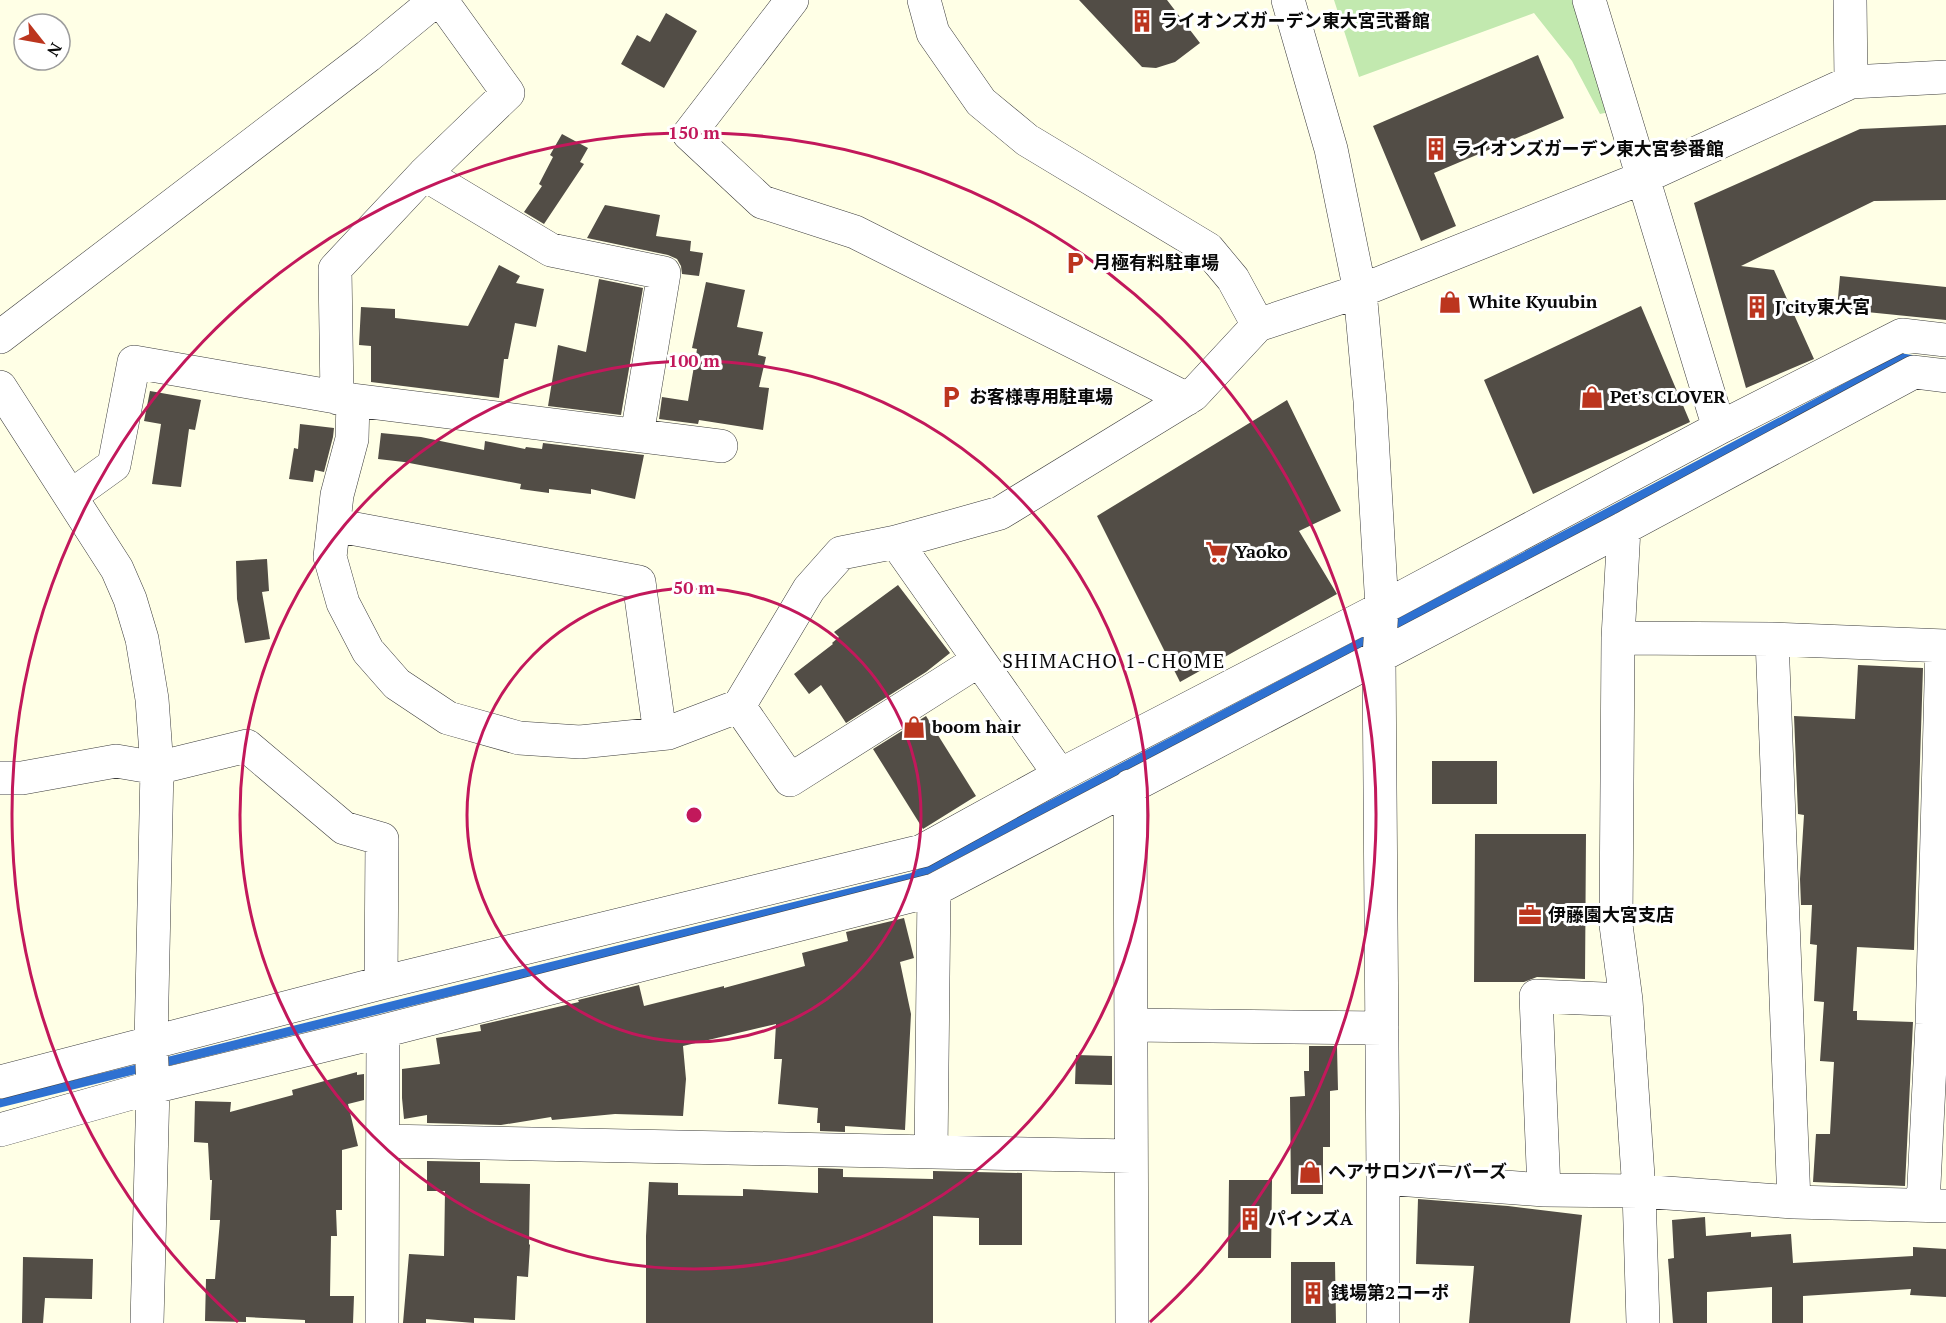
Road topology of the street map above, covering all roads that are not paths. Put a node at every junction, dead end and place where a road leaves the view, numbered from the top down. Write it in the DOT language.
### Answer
graph roads {
  1 [pos="436,0"];
  2 [pos="441,0"];
  3 [pos="792,0"];
  4 [pos="924,0"];
  5 [pos="1288,0"];
  6 [pos="1589,0"];
  7 [pos="1850,0"];
  8 [pos="1946,76"];
  9 [pos="1851,82"];
  10 [pos="424,174"];
  11 [pos="1642,178"];
  12 [pos="1360,291"];
  13 [pos="1258,325"];
  14 [pos="0,337"];
  15 [pos="1946,340"];
  16 [pos="1946,376"];
  17 [pos="0,387"];
  18 [pos="345,399"];
  19 [pos="1187,399"];
  20 [pos="1719,428"];
  21 [pos="637,435"];
  22 [pos="721,446"];
  23 [pos="71,496"];
  24 [pos="334,525"];
  25 [pos="1624,528"];
  26 [pos="896,542"];
  27 [pos="1382,608"];
  28 [pos="1618,638"];
  29 [pos="1772,639"];
  30 [pos="1944,646"];
  31 [pos="1379,657"];
  32 [pos="978,661"];
  33 [pos="739,706"];
  34 [pos="660,734"];
  35 [pos="157,768"];
  36 [pos="1060,775"];
  37 [pos="0,778"];
  38 [pos="1130,786"];
  39 [pos="934,890"];
  40 [pos="381,983"];
  41 [pos="1626,1000"];
  42 [pos="1939,1024"];
  43 [pos="1131,1026"];
  44 [pos="1382,1028"];
  45 [pos="383,1031"];
  46 [pos="151,1042"];
  47 [pos="0,1082"];
  48 [pos="153,1087"];
  49 [pos="0,1130"];
  50 [pos="383,1141"];
  51 [pos="931,1152"];
  52 [pos="1131,1156"];
  53 [pos="1383,1178"];
  54 [pos="1544,1190"];
  55 [pos="1639,1191"];
  56 [pos="1794,1202"];
  57 [pos="1935,1206"];
  58 [pos="147,1323"];
  59 [pos="382,1323"];
  60 [pos="1132,1323"];
  61 [pos="1383,1323"];
  62 [pos="1643,1323"];
  1 -- 14 [label="street"];
  2 -- 10 [label="street"];
  3 -- 19 [label="street"];
  4 -- 13 [label="street"];
  5 -- 12 [label="street"];
  6 -- 11 [label="street"];
  7 -- 9 [label="street"];
  8 -- 9 [label="street"];
  9 -- 11 [label="street"];
  10 -- 18 [label="street"];
  10 -- 21 [label="street"];
  11 -- 12 [label="street"];
  11 -- 20 [label="street"];
  12 -- 13 [label="street"];
  12 -- 27 [label="street"];
  13 -- 19 [label="street"];
  15 -- 20 [label="street"];
  16 -- 25 [label="street"];
  17 -- 23 [label="street"];
  18 -- 21 [label="street"];
  18 -- 23 [label="street"];
  18 -- 24 [label="street"];
  19 -- 26 [label="street"];
  20 -- 27 [label="street"];
  21 -- 22 [label="street"];
  23 -- 35 [label="street"];
  24 -- 34 [label="street"];
  24 -- 34 [label="street"];
  25 -- 28 [label="street"];
  25 -- 31 [label="street"];
  26 -- 32 [label="street"];
  26 -- 33 [label="street"];
  27 -- 31 [label="street"];
  27 -- 36 [label="street"];
  28 -- 29 [label="street"];
  28 -- 41 [label="street"];
  29 -- 30 [label="street"];
  29 -- 56 [label="street"];
  30 -- 42 [label="street"];
  31 -- 38 [label="street"];
  31 -- 44 [label="street"];
  32 -- 33 [label="street"];
  32 -- 36 [label="street"];
  33 -- 34 [label="street"];
  35 -- 37 [label="street"];
  35 -- 40 [label="street"];
  35 -- 46 [label="street"];
  36 -- 40 [label="street"];
  38 -- 39 [label="street"];
  38 -- 43 [label="street"];
  39 -- 45 [label="street"];
  39 -- 51 [label="street"];
  40 -- 46 [label="street"];
  41 -- 54 [label="street"];
  41 -- 55 [label="street"];
  42 -- 57 [label="street"];
  43 -- 44 [label="street"];
  43 -- 52 [label="street"];
  44 -- 53 [label="street"];
  45 -- 48 [label="street"];
  45 -- 50 [label="street"];
  46 -- 47 [label="street"];
  46 -- 48 [label="street"];
  48 -- 49 [label="street"];
  48 -- 58 [label="street"];
  50 -- 51 [label="street"];
  50 -- 59 [label="street"];
  51 -- 52 [label="street"];
  52 -- 60 [label="street"];
  53 -- 54 [label="street"];
  53 -- 61 [label="street"];
  54 -- 55 [label="street"];
  55 -- 56 [label="street"];
  55 -- 62 [label="street"];
  56 -- 57 [label="street"];
}
